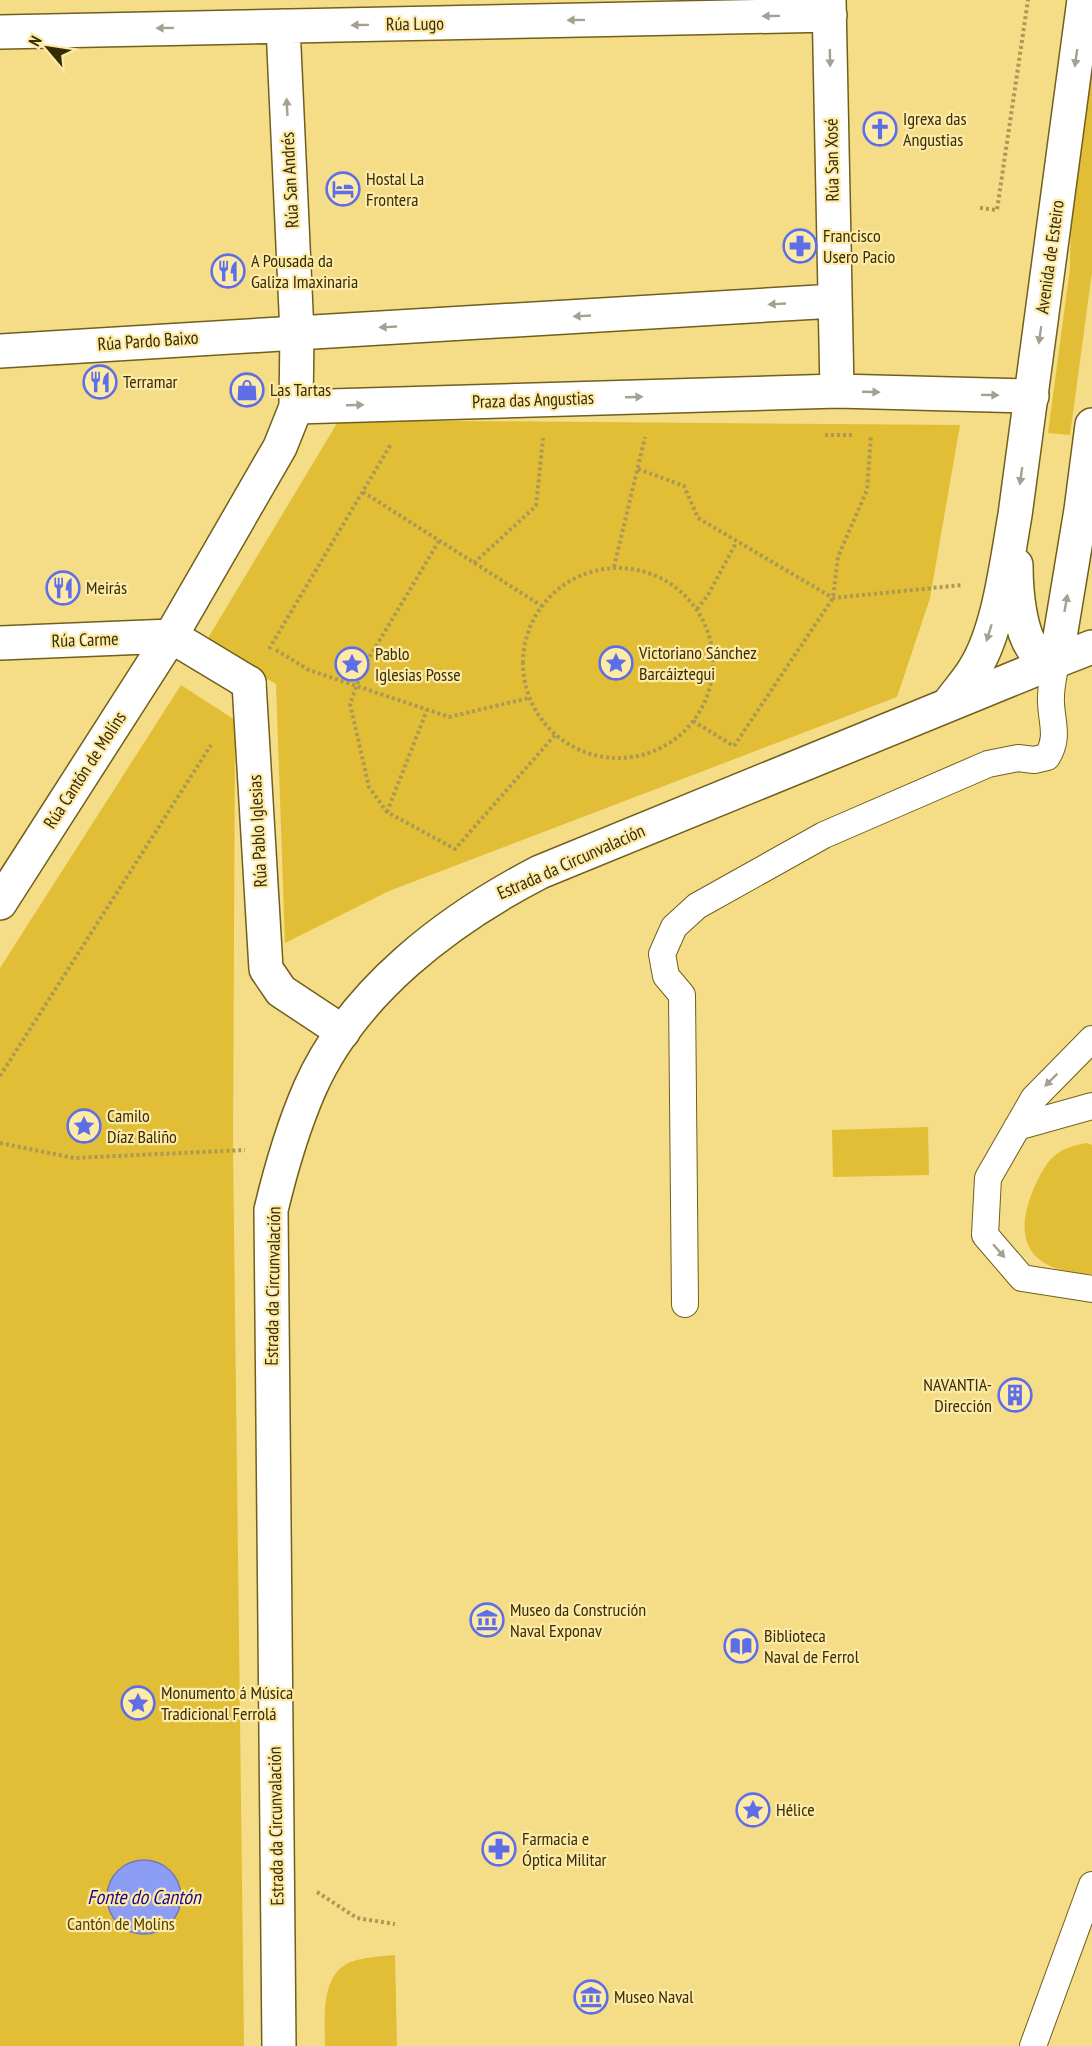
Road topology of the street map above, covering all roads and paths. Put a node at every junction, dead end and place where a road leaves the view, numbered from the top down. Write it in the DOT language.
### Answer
graph roads {
  1 [pos="1028,0"];
  2 [pos="1084,0"];
  3 [pos="829,8"];
  4 [pos="283,26"];
  5 [pos="0,32"];
  6 [pos="980,208"];
  7 [pos="835,301"];
  8 [pos="297,333"];
  9 [pos="0,351"];
  10 [pos="837,391"];
  11 [pos="1032,396"];
  12 [pos="296,407"];
  13 [pos="1092,425"];
  14 [pos="544,433"];
  15 [pos="397,434"];
  16 [pos="635,434"];
  17 [pos="824,435"];
  18 [pos="871,435"];
  19 [pos="882,435"];
  20 [pos="638,469"];
  21 [pos="363,492"];
  22 [pos="1015,515"];
  23 [pos="1087,519"];
  24 [pos="439,541"];
  25 [pos="736,542"];
  26 [pos="474,563"];
  27 [pos="614,567"];
  28 [pos="1003,580"];
  29 [pos="832,598"];
  30 [pos="542,606"];
  31 [pos="697,609"];
  32 [pos="171,636"];
  33 [pos="0,643"];
  34 [pos="1092,646"];
  35 [pos="270,647"];
  36 [pos="1056,661"];
  37 [pos="249,683"];
  38 [pos="357,686"];
  39 [pos="529,698"];
  40 [pos="950,702"];
  41 [pos="427,710"];
  42 [pos="555,735"];
  43 [pos="213,742"];
  44 [pos="734,746"];
  45 [pos="387,812"];
  46 [pos="0,903"];
  47 [pos="343,1032"];
  48 [pos="1092,1039"];
  49 [pos="0,1076"];
  50 [pos="1092,1106"];
  51 [pos="1017,1127"];
  52 [pos="0,1143"];
  53 [pos="284,1154"];
  54 [pos="1092,1289"];
  55 [pos="685,1304"];
  56 [pos="1092,1885"];
  57 [pos="314,1890"];
  58 [pos="395,1924"];
  59 [pos="279,2046"];
  60 [pos="1033,2046"];
  1 -- 6 [label="path"];
  2 -- 11 [label="street, Avenida de Esteiro, one-way"];
  3 -- 4 [label="street, Rúa Lugo, one-way"];
  3 -- 7 [label="street, Rúa San Xosé, one-way"];
  4 -- 5 [label="street, Rúa Lugo, one-way"];
  8 -- 4 [label="street, Rúa San Andrés, one-way"];
  7 -- 8 [label="street, one-way"];
  7 -- 10 [label="street, Rúa San Xosé"];
  8 -- 9 [label="street, Rúa Pardo Baixo"];
  8 -- 12 [label="street"];
  10 -- 11 [label="street, Praza das Angustias, one-way"];
  12 -- 10 [label="street, Praza das Angustias, one-way"];
  11 -- 22 [label="street, Avenida de Esteiro, one-way"];
  12 -- 32 [label="street"];
  13 -- 23 [label="street"];
  14 -- 26 [label="path"];
  15 -- 21 [label="path"];
  16 -- 20 [label="path"];
  17 -- 18 [label="path"];
  18 -- 19 [label="path"];
  18 -- 29 [label="path"];
  20 -- 25 [label="path"];
  20 -- 27 [label="path"];
  21 -- 24 [label="path"];
  21 -- 35 [label="path"];
  22 -- 28 [label="street"];
  22 -- 36 [label="street"];
  36 -- 23 [label="street, one-way"];
  24 -- 26 [label="path"];
  24 -- 38 [label="path"];
  25 -- 29 [label="path"];
  25 -- 31 [label="path"];
  26 -- 30 [label="path"];
  27 -- 30 [label="path"];
  27 -- 31 [label="path"];
  28 -- 29 [label="path"];
  28 -- 40 [label="street, one-way"];
  29 -- 44 [label="path"];
  30 -- 39 [label="path"];
  31 -- 42 [label="path"];
  32 -- 33 [label="street, Rúa Carme"];
  32 -- 37 [label="street"];
  32 -- 46 [label="street, Rúa Cantón de Molíns"];
  34 -- 36 [label="street, Estrada da Circunvalación"];
  35 -- 37 [label="path"];
  35 -- 38 [label="path"];
  36 -- 40 [label="street, Estrada da Circunvalación"];
  36 -- 55 [label="lane"];
  37 -- 47 [label="street, Rúa Pablo Iglesias"];
  38 -- 41 [label="path"];
  38 -- 45 [label="path"];
  39 -- 41 [label="path"];
  39 -- 42 [label="path"];
  40 -- 47 [label="street, Estrada da Circunvalación"];
  41 -- 45 [label="path"];
  42 -- 45 [label="path"];
  43 -- 49 [label="path"];
  47 -- 53 [label="street, Estrada da Circunvalación"];
  48 -- 51 [label="lane, one-way"];
  50 -- 51 [label="lane"];
  51 -- 54 [label="lane, one-way"];
  52 -- 53 [label="path"];
  53 -- 59 [label="street, Estrada da Circunvalación"];
  56 -- 60 [label="lane"];
  57 -- 58 [label="path"];
}
